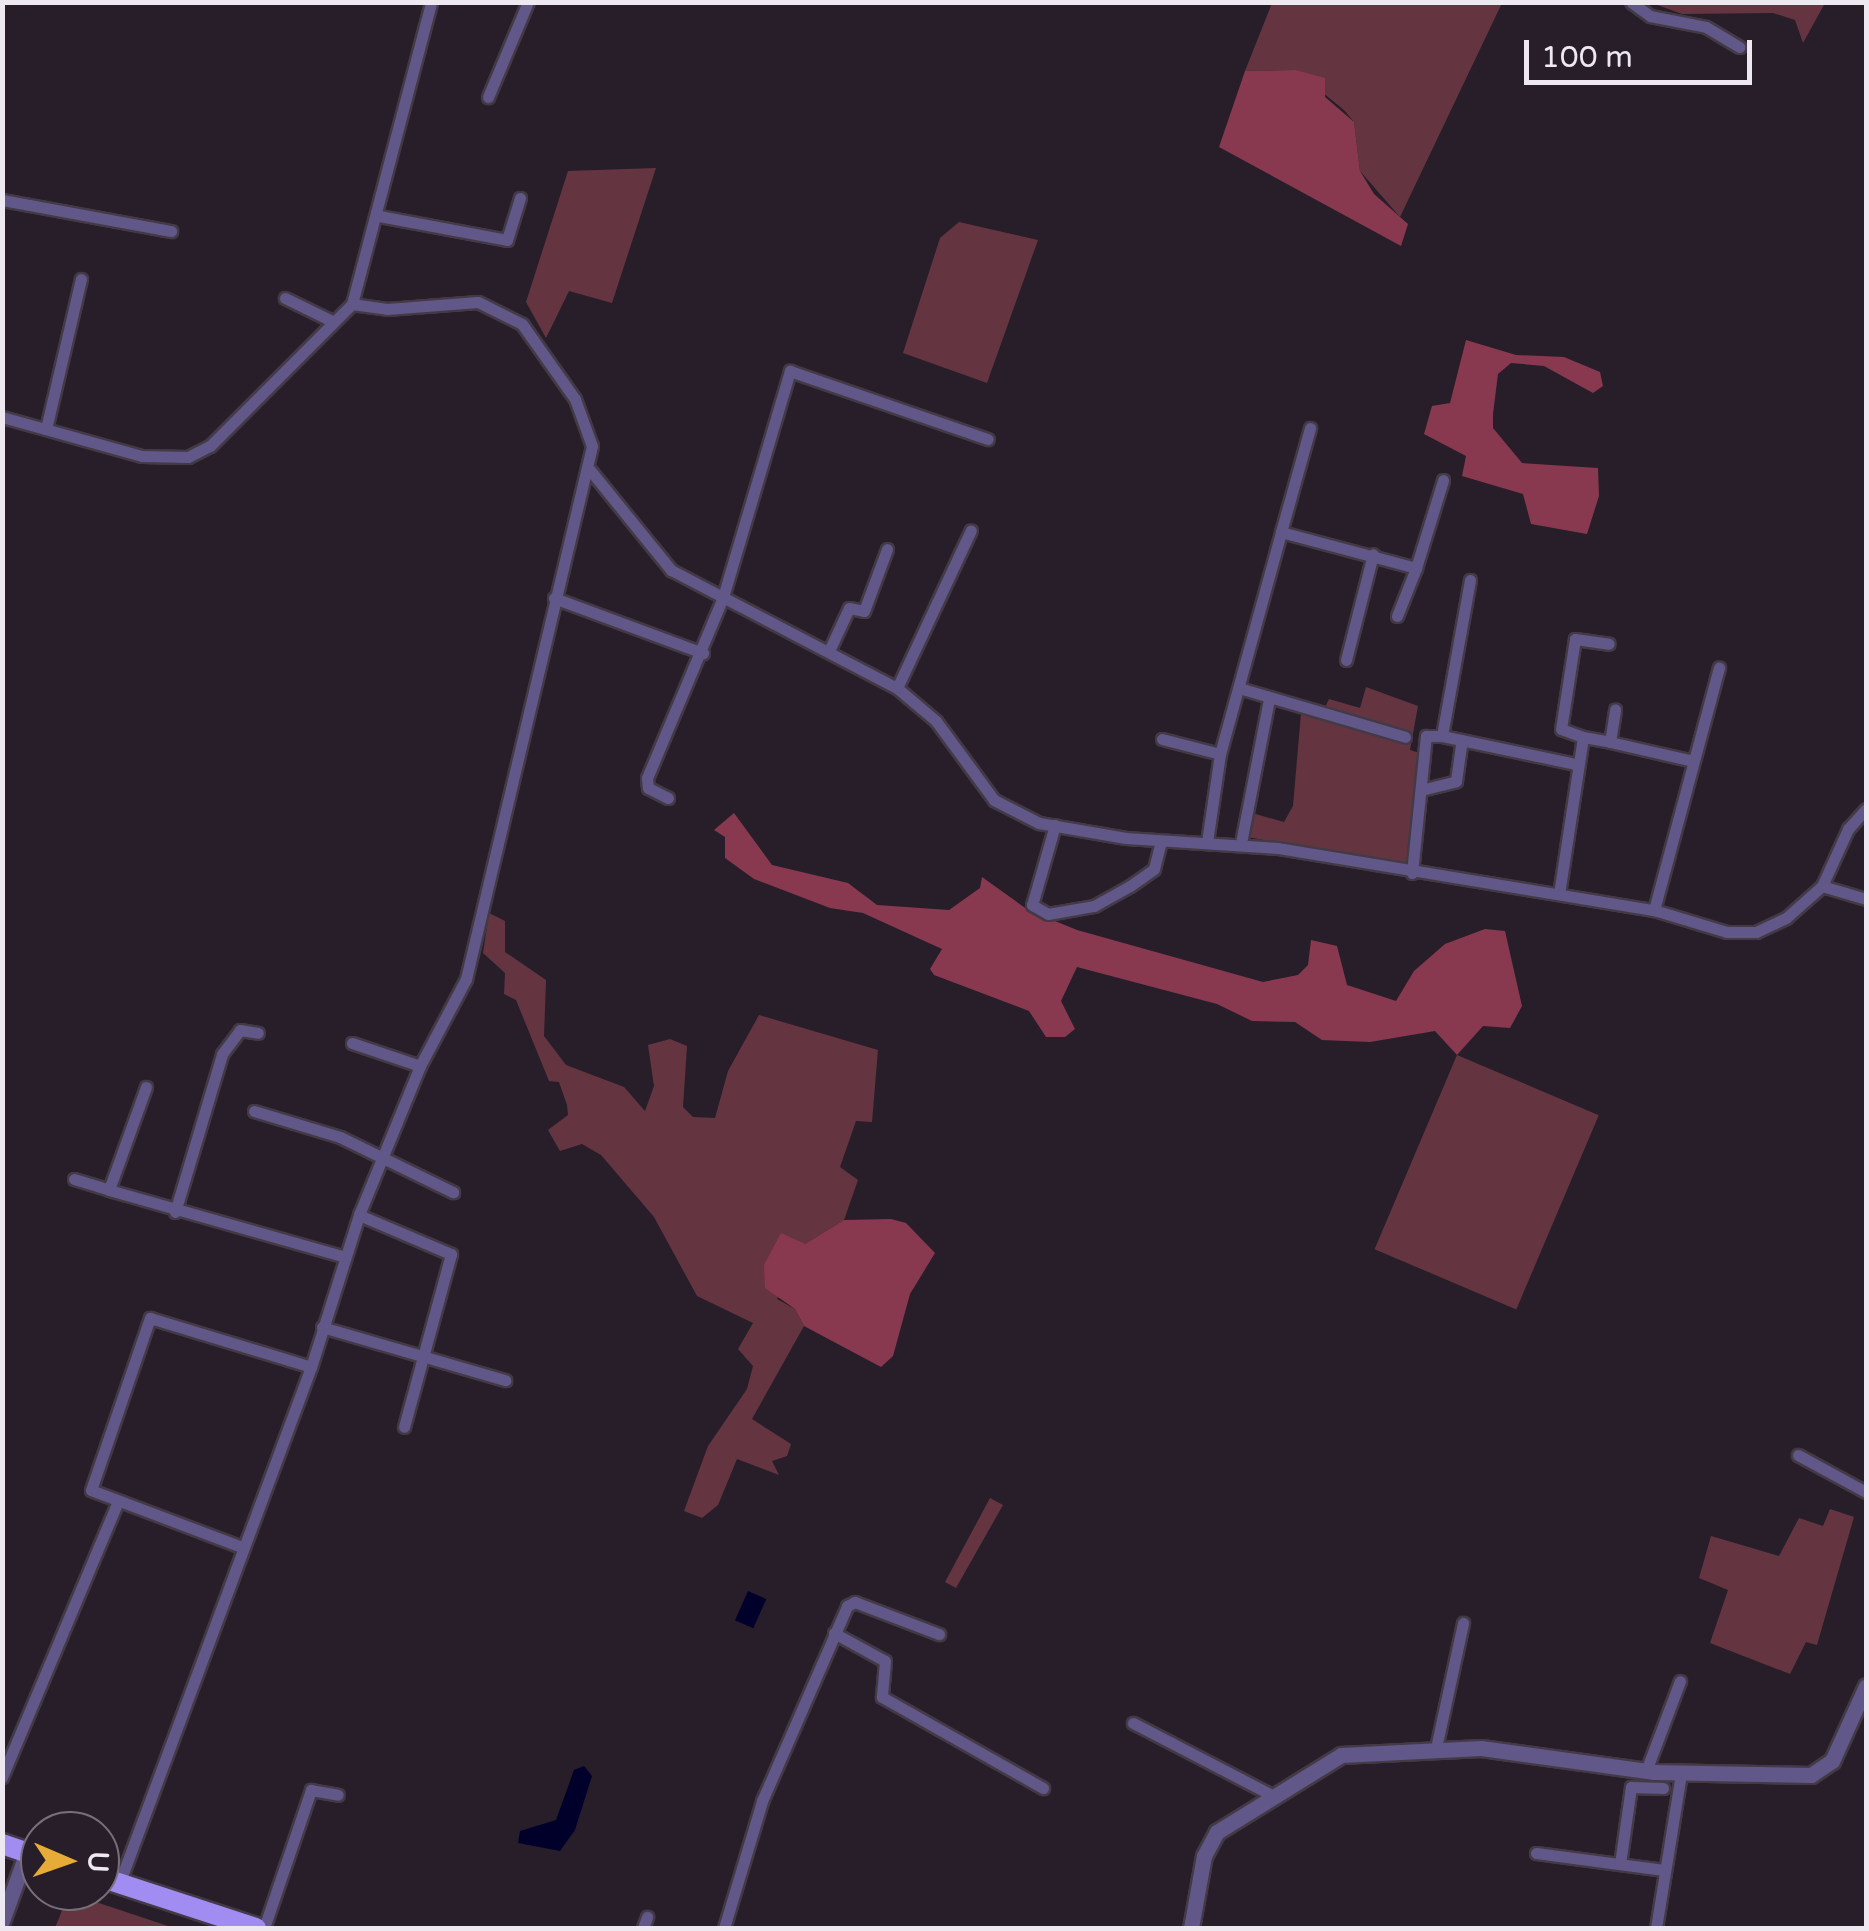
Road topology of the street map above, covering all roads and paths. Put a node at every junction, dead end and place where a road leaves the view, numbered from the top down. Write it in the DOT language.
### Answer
graph roads {
  1 [pos="432,2"];
  2 [pos="528,2"];
  3 [pos="1631,2"];
  4 [pos="1738,48"];
  5 [pos="488,97"];
  6 [pos="520,198"];
  7 [pos="2,200"];
  8 [pos="379,216"];
  9 [pos="172,232"];
  10 [pos="82,279"];
  11 [pos="286,298"];
  12 [pos="352,304"];
  13 [pos="332,321"];
  14 [pos="2,416"];
  15 [pos="1310,428"];
  16 [pos="46,430"];
  17 [pos="988,439"];
  18 [pos="590,470"];
  19 [pos="1443,480"];
  20 [pos="971,530"];
  21 [pos="1280,532"];
  22 [pos="887,548"];
  23 [pos="1372,554"];
  24 [pos="1416,568"];
  25 [pos="1470,580"];
  26 [pos="723,597"];
  27 [pos="554,598"];
  28 [pos="1397,616"];
  29 [pos="1609,644"];
  30 [pos="830,652"];
  31 [pos="703,653"];
  32 [pos="1346,660"];
  33 [pos="1719,668"];
  34 [pos="897,688"];
  35 [pos="1239,688"];
  36 [pos="1269,699"];
  37 [pos="1615,709"];
  38 [pos="1442,736"];
  39 [pos="1405,737"];
  40 [pos="1583,737"];
  41 [pos="1162,739"];
  42 [pos="1610,742"];
  43 [pos="1461,744"];
  44 [pos="1220,754"];
  45 [pos="1693,761"];
  46 [pos="1576,764"];
  47 [pos="1421,790"];
  48 [pos="668,798"];
  49 [pos="1866,809"];
  50 [pos="1055,824"];
  51 [pos="1161,841"];
  52 [pos="1207,842"];
  53 [pos="1241,843"];
  54 [pos="1412,873"];
  55 [pos="1822,886"];
  56 [pos="1558,894"];
  57 [pos="1866,899"];
  58 [pos="1654,910"];
  59 [pos="258,1033"];
  60 [pos="352,1043"];
  61 [pos="420,1066"];
  62 [pos="146,1087"];
  63 [pos="254,1111"];
  64 [pos="383,1160"];
  65 [pos="74,1180"];
  66 [pos="108,1190"];
  67 [pos="453,1192"];
  68 [pos="175,1212"];
  69 [pos="359,1215"];
  70 [pos="345,1258"];
  71 [pos="322,1327"];
  72 [pos="418,1358"];
  73 [pos="311,1368"];
  74 [pos="505,1380"];
  75 [pos="404,1427"];
  76 [pos="1798,1455"];
  77 [pos="1866,1492"];
  78 [pos="118,1501"];
  79 [pos="239,1546"];
  80 [pos="1464,1623"];
  81 [pos="834,1632"];
  82 [pos="939,1634"];
  83 [pos="1680,1681"];
  84 [pos="1866,1686"];
  85 [pos="1133,1723"];
  86 [pos="1436,1748"];
  87 [pos="1646,1771"];
  88 [pos="1681,1773"];
  89 [pos="2,1777"];
  90 [pos="1043,1788"];
  91 [pos="1663,1788"];
  92 [pos="338,1795"];
  93 [pos="1272,1795"];
  94 [pos="120,1852"];
  95 [pos="1536,1853"];
  96 [pos="1620,1864"];
  97 [pos="1664,1870"];
  98 [pos="20,1882"];
  99 [pos="120,1884"];
  100 [pos="2,1921"];
  101 [pos="256,1928"];
  102 [pos="264,1928"];
  103 [pos="724,1928"];
  104 [pos="1191,1928"];
  105 [pos="1656,1928"];
  1 -- 8 [label="street"];
  2 -- 5 [label="street"];
  3 -- 4 [label="street"];
  6 -- 8 [label="street"];
  7 -- 9 [label="street"];
  8 -- 12 [label="street"];
  10 -- 16 [label="street"];
  11 -- 13 [label="street"];
  12 -- 13 [label="street"];
  12 -- 18 [label="street"];
  13 -- 16 [label="street"];
  14 -- 16 [label="street"];
  15 -- 21 [label="street"];
  17 -- 26 [label="street"];
  18 -- 26 [label="street"];
  18 -- 27 [label="street"];
  19 -- 24 [label="street"];
  20 -- 34 [label="street"];
  21 -- 23 [label="street"];
  21 -- 35 [label="street"];
  22 -- 30 [label="street"];
  23 -- 24 [label="street"];
  23 -- 32 [label="street"];
  24 -- 28 [label="street"];
  25 -- 38 [label="street"];
  26 -- 30 [label="street"];
  26 -- 31 [label="street"];
  27 -- 31 [label="street"];
  27 -- 61 [label="street"];
  29 -- 40 [label="street"];
  30 -- 34 [label="street"];
  31 -- 48 [label="street"];
  33 -- 45 [label="street"];
  34 -- 50 [label="street"];
  35 -- 36 [label="street"];
  35 -- 44 [label="street"];
  36 -- 39 [label="street"];
  36 -- 53 [label="street"];
  37 -- 42 [label="street"];
  38 -- 43 [label="street"];
  38 -- 47 [label="street"];
  40 -- 42 [label="street"];
  40 -- 46 [label="street"];
  41 -- 44 [label="street"];
  42 -- 45 [label="street"];
  43 -- 46 [label="street"];
  43 -- 47 [label="street"];
  44 -- 52 [label="street"];
  45 -- 58 [label="street"];
  46 -- 56 [label="street"];
  47 -- 54 [label="street"];
  49 -- 55 [label="street"];
  50 -- 51 [label="street"];
  50 -- 51 [label="street"];
  51 -- 52 [label="street"];
  52 -- 53 [label="street"];
  53 -- 54 [label="street"];
  54 -- 56 [label="street"];
  55 -- 57 [label="street"];
  55 -- 58 [label="street"];
  56 -- 58 [label="street"];
  59 -- 68 [label="street"];
  60 -- 61 [label="street"];
  61 -- 64 [label="street"];
  62 -- 66 [label="street"];
  63 -- 64 [label="street"];
  64 -- 67 [label="street"];
  64 -- 69 [label="street"];
  65 -- 66 [label="street"];
  66 -- 68 [label="street"];
  68 -- 70 [label="street"];
  69 -- 70 [label="street"];
  69 -- 72 [label="street"];
  70 -- 71 [label="street"];
  71 -- 72 [label="street"];
  71 -- 73 [label="street"];
  72 -- 74 [label="street"];
  72 -- 75 [label="street"];
  73 -- 78 [label="street"];
  73 -- 79 [label="street"];
  76 -- 77 [label="street"];
  78 -- 79 [label="street"];
  78 -- 89 [label="street"];
  79 -- 94 [label="street"];
  80 -- 86 [label="street"];
  81 -- 82 [label="street"];
  81 -- 90 [label="street"];
  81 -- 103 [label="street"];
  83 -- 87 [label="street"];
  84 -- 88 [label="street"];
  85 -- 93 [label="street"];
  86 -- 87 [label="street"];
  86 -- 93 [label="street"];
  87 -- 88 [label="street"];
  88 -- 97 [label="street"];
  91 -- 96 [label="street"];
  92 -- 102 [label="street"];
  93 -- 104 [label="street"];
  95 -- 96 [label="street"];
  96 -- 97 [label="street"];
  97 -- 105 [label="street"];
  98 -- 100 [label="street"];
  99 -- 101 [label="main road"];
}
